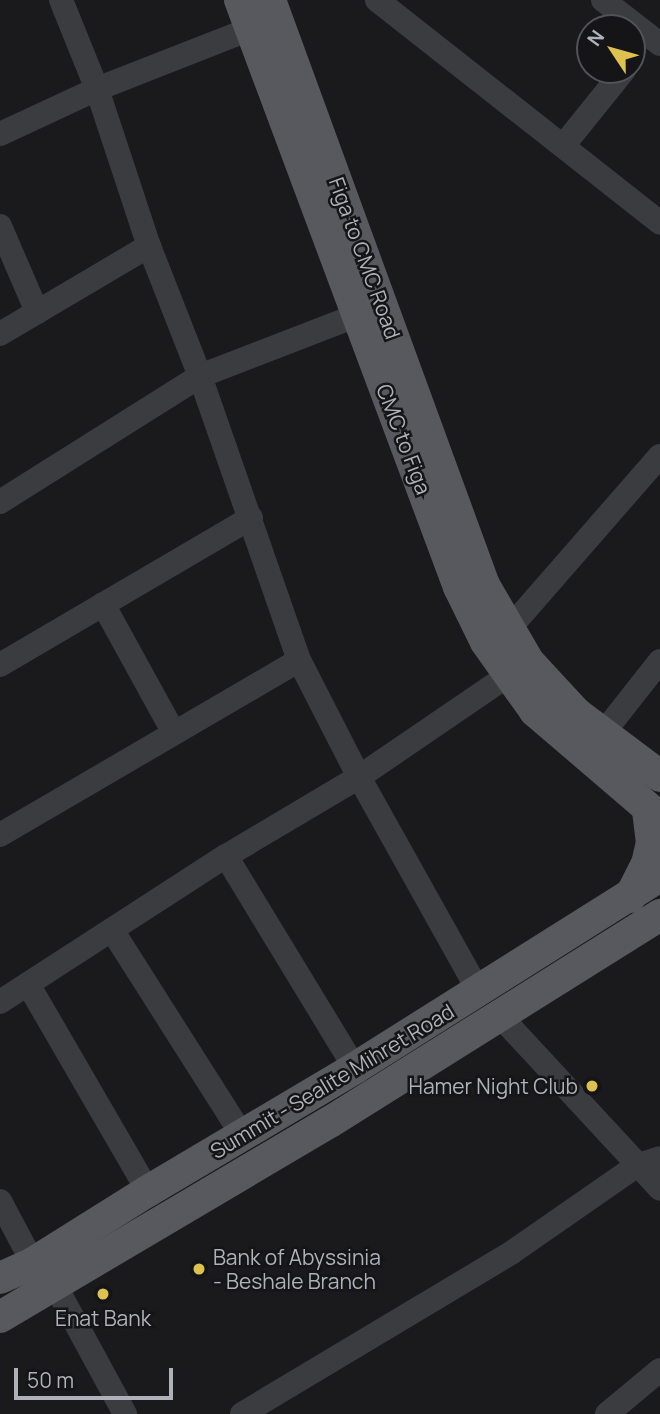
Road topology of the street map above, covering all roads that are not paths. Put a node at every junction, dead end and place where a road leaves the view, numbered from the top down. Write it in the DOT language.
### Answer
graph roads {
  1 [pos="61,0"];
  2 [pos="377,0"];
  3 [pos="609,2"];
  4 [pos="262,7"];
  5 [pos="655,41"];
  6 [pos="613,84"];
  7 [pos="97,89"];
  8 [pos="0,134"];
  9 [pos="564,146"];
  10 [pos="660,223"];
  11 [pos="0,226"];
  12 [pos="149,246"];
  13 [pos="370,310"];
  14 [pos="37,312"];
  15 [pos="0,334"];
  16 [pos="200,376"];
  17 [pos="660,456"];
  18 [pos="0,502"];
  19 [pos="251,518"];
  20 [pos="103,604"];
  21 [pos="497,636"];
  22 [pos="299,660"];
  23 [pos="660,661"];
  24 [pos="0,666"];
  25 [pos="517,668"];
  26 [pos="174,733"];
  27 [pos="593,746"];
  28 [pos="660,776"];
  29 [pos="359,777"];
  30 [pos="654,813"];
  31 [pos="0,835"];
  32 [pos="226,856"];
  33 [pos="660,876"];
  34 [pos="629,899"];
  35 [pos="660,915"];
  36 [pos="112,930"];
  37 [pos="28,984"];
  38 [pos="479,992"];
  39 [pos="0,1002"];
  40 [pos="501,1017"];
  41 [pos="355,1068"];
  42 [pos="242,1135"];
  43 [pos="660,1158"];
  44 [pos="636,1166"];
  45 [pos="660,1189"];
  46 [pos="148,1191"];
  47 [pos="0,1200"];
  48 [pos="44,1274"];
  49 [pos="0,1278"];
  50 [pos="0,1317"];
  51 [pos="660,1370"];
  52 [pos="125,1414"];
  53 [pos="242,1414"];
  54 [pos="607,1414"];
  1 -- 7 [label="street"];
  2 -- 9 [label="street"];
  3 -- 5 [label="street"];
  4 -- 7 [label="street"];
  4 -- 13 [label="main road, Figa to CMC Road"];
  6 -- 9 [label="street"];
  7 -- 8 [label="street"];
  7 -- 12 [label="street"];
  9 -- 10 [label="street"];
  11 -- 14 [label="street"];
  12 -- 14 [label="street"];
  12 -- 16 [label="street"];
  13 -- 16 [label="street"];
  13 -- 21 [label="main road, Figa to CMC Road"];
  14 -- 15 [label="street"];
  16 -- 18 [label="street"];
  16 -- 19 [label="street"];
  17 -- 21 [label="street"];
  19 -- 20 [label="street"];
  19 -- 22 [label="street"];
  20 -- 24 [label="street"];
  20 -- 26 [label="street"];
  21 -- 25 [label="main road, Figa to CMC Road"];
  22 -- 26 [label="street"];
  22 -- 29 [label="street"];
  23 -- 27 [label="street"];
  25 -- 27 [label="main road, Figa to CMC Road"];
  25 -- 29 [label="street"];
  26 -- 31 [label="street"];
  27 -- 28 [label="main road, Figa to CMC Road"];
  27 -- 30 [label="main road"];
  29 -- 32 [label="street"];
  29 -- 38 [label="street"];
  30 -- 34 [label="main road"];
  32 -- 36 [label="street"];
  32 -- 41 [label="street"];
  33 -- 34 [label="main road, Summit - Sealite Mihret Road"];
  34 -- 38 [label="main road, Summit - Sealite Mihret Road"];
  35 -- 40 [label="main road"];
  36 -- 37 [label="street"];
  36 -- 42 [label="street"];
  37 -- 39 [label="street"];
  37 -- 46 [label="street"];
  38 -- 41 [label="main road, Summit - Sealite Mihret Road"];
  40 -- 44 [label="street"];
  40 -- 48 [label="main road"];
  41 -- 42 [label="main road, Summit - Sealite Mihret Road"];
  42 -- 46 [label="main road, Summit - Sealite Mihret Road"];
  43 -- 44 [label="street"];
  44 -- 45 [label="street"];
  44 -- 53 [label="street"];
  46 -- 48 [label="main road, Summit - Sealite Mihret Road"];
  47 -- 48 [label="street"];
  48 -- 49 [label="main road, Summit - Sealite Mihret Road"];
  48 -- 50 [label="main road"];
  48 -- 52 [label="street"];
  51 -- 54 [label="street"];
}
